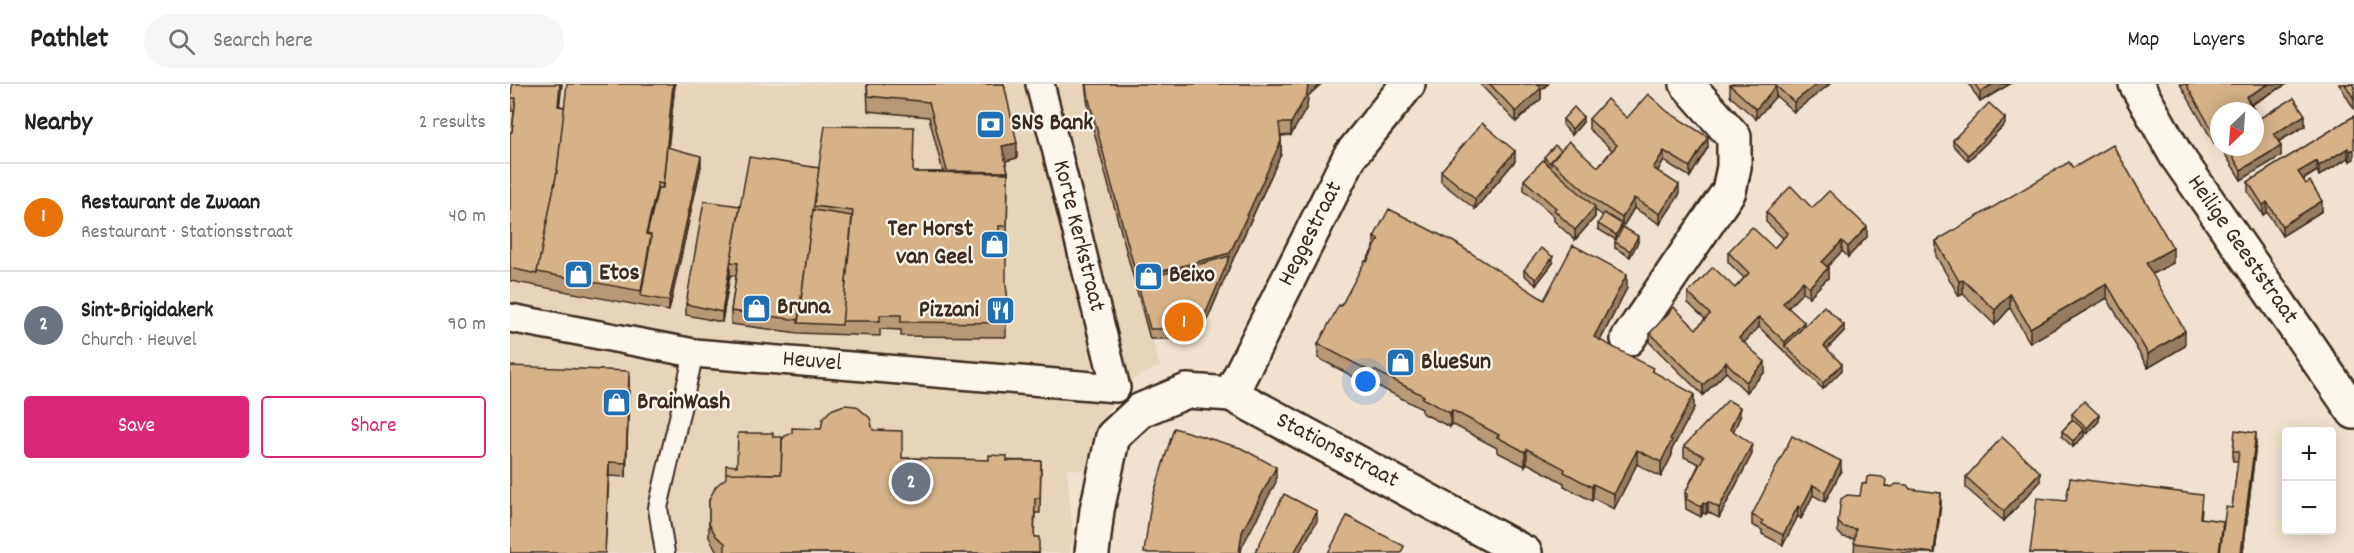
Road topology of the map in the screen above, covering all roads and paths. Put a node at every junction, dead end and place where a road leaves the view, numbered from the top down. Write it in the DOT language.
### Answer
graph roads {
  1 [pos="1040,84"];
  2 [pos="1408,84"];
  3 [pos="1687,84"];
  4 [pos="2136,84"];
  5 [pos="510,318"];
  6 [pos="1628,339"];
  7 [pos="694,353"];
  8 [pos="1116,388"];
  9 [pos="1230,394"];
  10 [pos="2354,412"];
  11 [pos="665,553"];
  12 [pos="1092,553"];
  13 [pos="1525,553"];
  1 -- 8 [label="street, Korte Kerkstraat"];
  2 -- 9 [label="street, Heggestraat"];
  3 -- 6 [label="street"];
  4 -- 10 [label="street, Heilige Geeststraat"];
  5 -- 7 [label="street, Heuvel"];
  7 -- 8 [label="street, Heuvel"];
  7 -- 11 [label="lane"];
  9 -- 12 [label="street, Stationsstraat"];
  9 -- 13 [label="street, Stationsstraat"];
}
